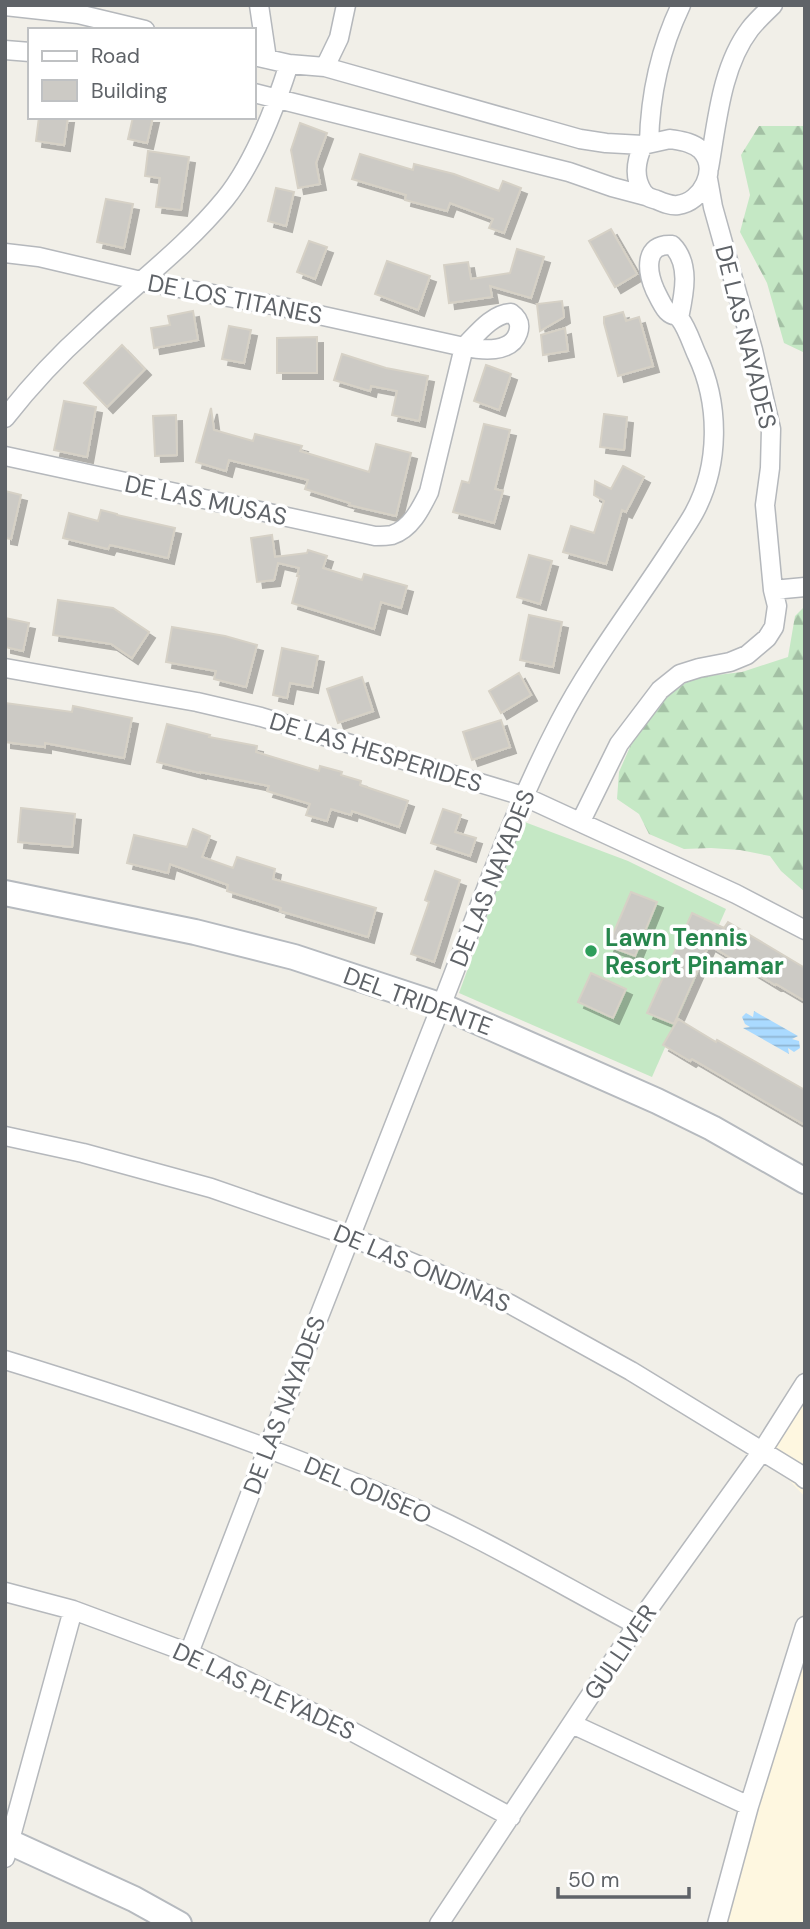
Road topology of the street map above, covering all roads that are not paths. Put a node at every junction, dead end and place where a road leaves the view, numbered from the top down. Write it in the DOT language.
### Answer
graph roads {
  1 [pos="258,5"];
  2 [pos="346,5"];
  3 [pos="681,5"];
  4 [pos="773,5"];
  5 [pos="5,6"];
  6 [pos="137,28"];
  7 [pos="5,50"];
  8 [pos="28,52"];
  9 [pos="260,57"];
  10 [pos="289,64"];
  11 [pos="325,67"];
  12 [pos="256,93"];
  13 [pos="278,98"];
  14 [pos="646,144"];
  15 [pos="708,174"];
  16 [pos="646,196"];
  17 [pos="5,253"];
  18 [pos="141,281"];
  19 [pos="679,318"];
  20 [pos="5,418"];
  21 [pos="5,456"];
  22 [pos="405,528"];
  23 [pos="805,587"];
  24 [pos="773,590"];
  25 [pos="5,668"];
  26 [pos="523,796"];
  27 [pos="581,821"];
  28 [pos="5,893"];
  29 [pos="805,930"];
  30 [pos="442,1006"];
  31 [pos="5,1136"];
  32 [pos="805,1181"];
  33 [pos="349,1236"];
  34 [pos="5,1360"];
  35 [pos="805,1383"];
  36 [pos="267,1448"];
  37 [pos="762,1451"];
  38 [pos="805,1479"];
  39 [pos="5,1591"];
  40 [pos="73,1610"];
  41 [pos="637,1625"];
  42 [pos="805,1626"];
  43 [pos="189,1653"];
  44 [pos="572,1724"];
  45 [pos="749,1806"];
  46 [pos="511,1817"];
  47 [pos="7,1847"];
  48 [pos="178,1924"];
  49 [pos="439,1924"];
  50 [pos="717,1924"];
  1 -- 9 [label="street"];
  2 -- 11 [label="street"];
  3 -- 14 [label="street"];
  4 -- 15 [label="street, DE LAS NAYADES"];
  5 -- 6 [label="street"];
  7 -- 8 [label="street"];
  9 -- 10 [label="street"];
  10 -- 11 [label="street"];
  10 -- 13 [label="street"];
  11 -- 14 [label="street"];
  12 -- 13 [label="street"];
  13 -- 16 [label="street"];
  13 -- 18 [label="street"];
  14 -- 15 [label="street"];
  14 -- 16 [label="street"];
  15 -- 16 [label="street"];
  15 -- 24 [label="street, DE LAS NAYADES"];
  17 -- 18 [label="street, DE LOS TITANES"];
  18 -- 20 [label="street"];
  18 -- 22 [label="street, DE LOS TITANES"];
  19 -- 26 [label="street, DE LAS NAYADES"];
  21 -- 22 [label="street, DE LAS MUSAS"];
  23 -- 24 [label="street"];
  24 -- 27 [label="street, DE LAS NAYADES"];
  25 -- 26 [label="street, DE LAS HESPERIDES"];
  26 -- 27 [label="street, DE LAS HESPERIDES"];
  26 -- 30 [label="street, DE LAS NAYADES"];
  27 -- 29 [label="street, DE LAS HESPERIDES"];
  28 -- 30 [label="main road, DEL TRIDENTE"];
  30 -- 32 [label="main road, DEL TRIDENTE"];
  30 -- 33 [label="street, DE LAS NAYADES"];
  31 -- 33 [label="street, DE LAS ONDINAS"];
  33 -- 36 [label="street, DE LAS NAYADES"];
  33 -- 37 [label="street, DE LAS ONDINAS"];
  34 -- 36 [label="street, DEL ODISEO"];
  35 -- 37 [label="street, GULLIVER"];
  36 -- 41 [label="street, DEL ODISEO"];
  36 -- 43 [label="street, DE LAS NAYADES"];
  37 -- 38 [label="street, DE LAS ONDINAS"];
  37 -- 41 [label="street, GULLIVER"];
  39 -- 40 [label="street, DE LAS PLEYADES"];
  40 -- 43 [label="street, DE LAS PLEYADES"];
  40 -- 47 [label="street"];
  41 -- 44 [label="street, GULLIVER"];
  42 -- 45 [label="street"];
  43 -- 46 [label="street, DE LAS PLEYADES"];
  44 -- 45 [label="street"];
  44 -- 46 [label="street, GULLIVER"];
  45 -- 50 [label="street"];
  46 -- 49 [label="street, GULLIVER"];
  47 -- 48 [label="main road"];
}
